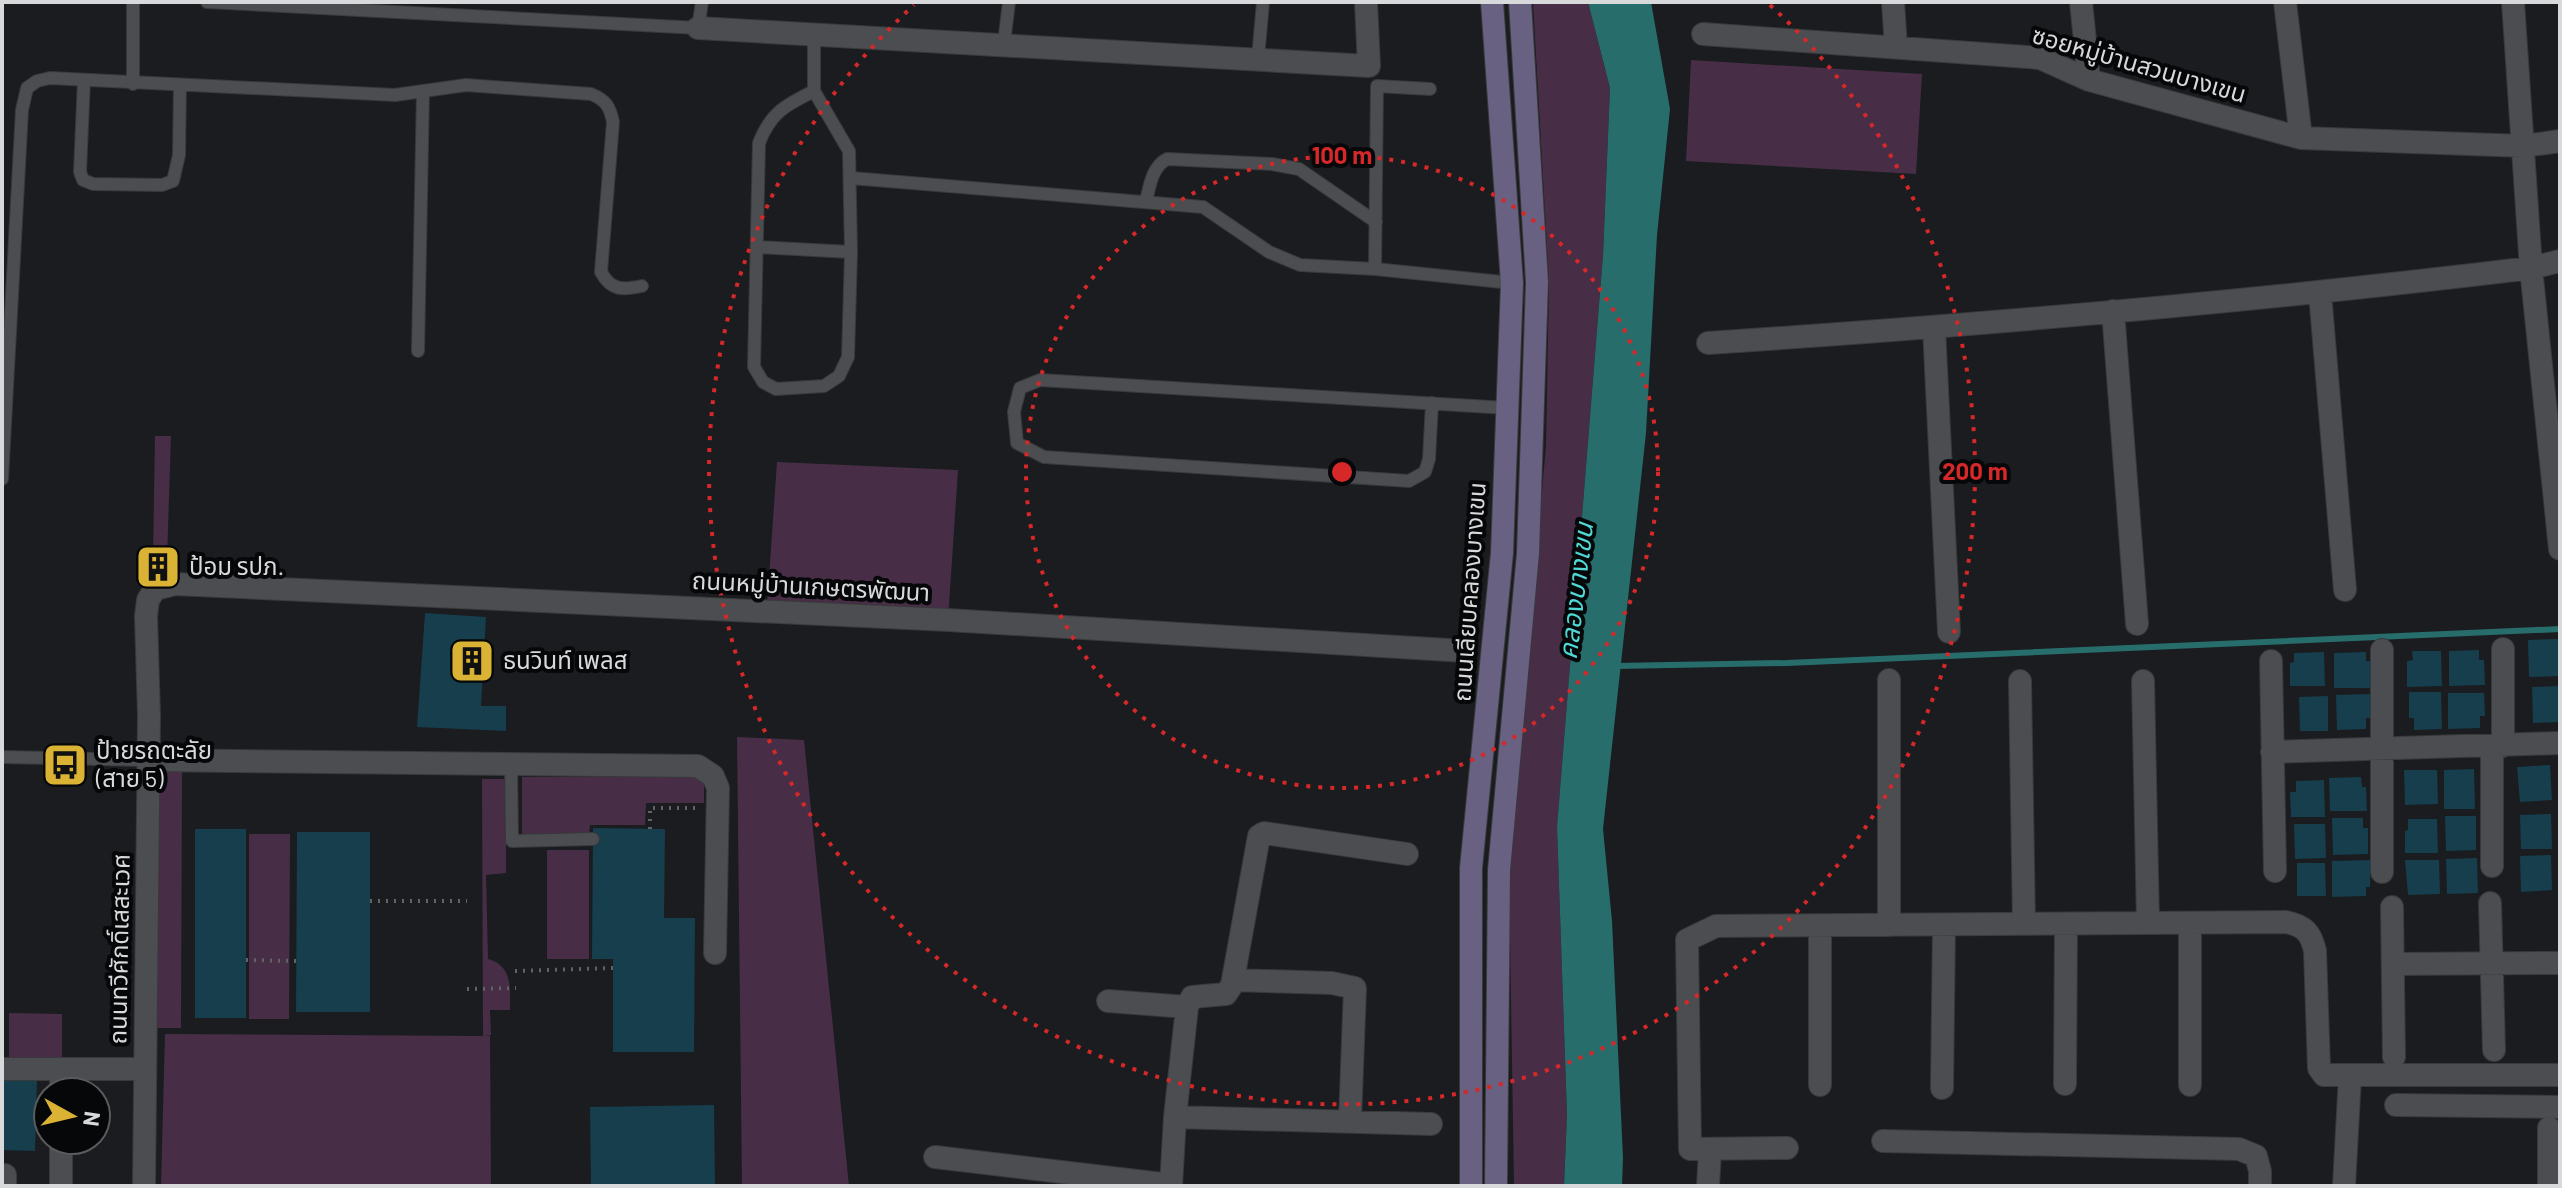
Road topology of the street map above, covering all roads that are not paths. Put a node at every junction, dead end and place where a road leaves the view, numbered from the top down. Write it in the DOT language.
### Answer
graph roads {
  1 [pos="133,2"];
  2 [pos="207,2"];
  3 [pos="489,2"];
  4 [pos="702,2"];
  5 [pos="1009,2"];
  6 [pos="1263,2"];
  7 [pos="1366,2"];
  8 [pos="1492,2"];
  9 [pos="1520,2"];
  10 [pos="1893,2"];
  11 [pos="2081,2"];
  12 [pos="2285,2"];
  13 [pos="2513,2"];
  14 [pos="487,17"];
  15 [pos="698,28"];
  16 [pos="814,34"];
  17 [pos="1703,34"];
  18 [pos="1004,43"];
  19 [pos="1896,47"];
  20 [pos="1258,58"];
  21 [pos="84,80"];
  22 [pos="2089,80"];
  23 [pos="133,84"];
  24 [pos="180,85"];
  25 [pos="1430,89"];
  26 [pos="423,91"];
  27 [pos="814,91"];
  28 [pos="2301,138"];
  29 [pos="2560,141"];
  30 [pos="2524,146"];
  31 [pos="851,178"];
  32 [pos="1146,201"];
  33 [pos="1376,222"];
  34 [pos="757,247"];
  35 [pos="851,252"];
  36 [pos="2560,261"];
  37 [pos="2531,268"];
  38 [pos="1375,269"];
  39 [pos="1512,283"];
  40 [pos="642,286"];
  41 [pos="2320,293"];
  42 [pos="2113,311"];
  43 [pos="1934,328"];
  44 [pos="1708,343"];
  45 [pos="418,351"];
  46 [pos="1432,403"];
  47 [pos="1507,408"];
  48 [pos="2,479"];
  49 [pos="2560,549"];
  50 [pos="155,589"];
  51 [pos="2345,590"];
  52 [pos="2137,624"];
  53 [pos="1949,632"];
  54 [pos="2503,649"];
  55 [pos="2382,650"];
  56 [pos="1465,651"];
  57 [pos="2271,661"];
  58 [pos="1889,680"];
  59 [pos="2020,681"];
  60 [pos="2143,681"];
  61 [pos="2560,743"];
  62 [pos="2498,746"];
  63 [pos="2383,749"];
  64 [pos="2272,752"];
  65 [pos="2,757"];
  66 [pos="147,760"];
  67 [pos="511,764"];
  68 [pos="593,839"];
  69 [pos="1407,854"];
  70 [pos="2492,866"];
  71 [pos="2275,871"];
  72 [pos="2382,872"];
  73 [pos="2490,903"];
  74 [pos="2392,907"];
  75 [pos="2148,922"];
  76 [pos="2190,923"];
  77 [pos="2024,924"];
  78 [pos="2066,924"];
  79 [pos="1889,925"];
  80 [pos="1944,925"];
  81 [pos="1820,926"];
  82 [pos="715,953"];
  83 [pos="2560,963"];
  84 [pos="2393,964"];
  85 [pos="2491,964"];
  86 [pos="1233,980"];
  87 [pos="1108,1001"];
  88 [pos="1187,1007"];
  89 [pos="2494,1050"];
  90 [pos="2394,1057"];
  91 [pos="2,1069"];
  92 [pos="61,1069"];
  93 [pos="134,1069"];
  94 [pos="2560,1075"];
  95 [pos="61,1076"];
  96 [pos="2350,1076"];
  97 [pos="2065,1084"];
  98 [pos="1820,1085"];
  99 [pos="2190,1085"];
  100 [pos="1942,1088"];
  101 [pos="2396,1105"];
  102 [pos="2560,1107"];
  103 [pos="1175,1117"];
  104 [pos="1350,1121"];
  105 [pos="1431,1124"];
  106 [pos="2549,1128"];
  107 [pos="1883,1141"];
  108 [pos="1787,1148"];
  109 [pos="1710,1150"];
  110 [pos="61,1156"];
  111 [pos="935,1157"];
  112 [pos="1171,1185"];
  113 [pos="61,1186"];
  114 [pos="144,1186"];
  115 [pos="1471,1186"];
  116 [pos="1496,1186"];
  117 [pos="1708,1186"];
  118 [pos="2260,1186"];
  119 [pos="2344,1186"];
  120 [pos="2549,1186"];
  1 -- 23 [label="lane"];
  2 -- 14 [label="lane"];
  3 -- 14 [label="lane"];
  4 -- 15 [label="lane"];
  5 -- 18 [label="lane"];
  6 -- 20 [label="lane"];
  7 -- 20 [label="street"];
  8 -- 39 [label="main road, ถนนเลียบคลองบางเขน"];
  9 -- 116 [label="main road"];
  10 -- 19 [label="street"];
  11 -- 22 [label="street"];
  12 -- 28 [label="street"];
  13 -- 30 [label="street"];
  14 -- 15 [label="lane"];
  15 -- 16 [label="street"];
  16 -- 18 [label="street"];
  16 -- 27 [label="lane"];
  17 -- 19 [label="street, ซอยหมู่บ้านสวนบางเขน"];
  18 -- 20 [label="street"];
  19 -- 22 [label="street, ซอยหมู่บ้านสวนบางเขน"];
  21 -- 23 [label="lane"];
  21 -- 24 [label="lane"];
  21 -- 48 [label="lane"];
  22 -- 28 [label="street, ซอยหมู่บ้านสวนบางเขน"];
  23 -- 24 [label="lane"];
  24 -- 26 [label="lane"];
  25 -- 33 [label="lane"];
  26 -- 40 [label="lane"];
  26 -- 45 [label="lane"];
  27 -- 31 [label="lane"];
  27 -- 34 [label="lane"];
  28 -- 30 [label="street, ซอยหมู่บ้านสวนบางเขน"];
  29 -- 30 [label="street, ซอยหมู่บ้านสวนบางเขน"];
  30 -- 37 [label="street"];
  31 -- 32 [label="lane"];
  31 -- 35 [label="lane"];
  32 -- 33 [label="lane"];
  32 -- 38 [label="lane"];
  33 -- 38 [label="lane"];
  34 -- 35 [label="lane"];
  34 -- 35 [label="lane"];
  36 -- 37 [label="street"];
  37 -- 41 [label="street"];
  37 -- 49 [label="street"];
  38 -- 39 [label="lane"];
  39 -- 47 [label="main road, ถนนเลียบคลองบางเขน"];
  41 -- 42 [label="street"];
  41 -- 51 [label="street"];
  42 -- 43 [label="street"];
  42 -- 52 [label="street"];
  43 -- 44 [label="street"];
  43 -- 53 [label="street"];
  46 -- 46 [label="lane"];
  46 -- 47 [label="lane"];
  47 -- 115 [label="main road, ถนนเลียบคลองบางเขน"];
  50 -- 56 [label="street, ถนนหมู่บ้านเกษตรพัฒนา"];
  50 -- 66 [label="street, ถนนทวีศักดิ์เสสะเวศ"];
  54 -- 62 [label="street"];
  55 -- 63 [label="street"];
  57 -- 64 [label="street"];
  58 -- 79 [label="street"];
  59 -- 77 [label="street"];
  60 -- 75 [label="street"];
  61 -- 62 [label="street"];
  62 -- 63 [label="street"];
  62 -- 70 [label="street"];
  63 -- 64 [label="street"];
  63 -- 72 [label="street"];
  64 -- 71 [label="street"];
  65 -- 66 [label="lane"];
  66 -- 67 [label="street"];
  66 -- 114 [label="street, ถนนทวีศักดิ์เสสะเวศ"];
  67 -- 68 [label="lane"];
  67 -- 82 [label="street"];
  69 -- 86 [label="street"];
  73 -- 85 [label="street"];
  74 -- 84 [label="street"];
  75 -- 76 [label="street"];
  75 -- 78 [label="street"];
  76 -- 96 [label="street"];
  76 -- 99 [label="street"];
  77 -- 78 [label="street"];
  77 -- 80 [label="street"];
  78 -- 97 [label="street"];
  79 -- 80 [label="street"];
  79 -- 81 [label="street"];
  80 -- 100 [label="street"];
  81 -- 98 [label="street"];
  81 -- 109 [label="street"];
  83 -- 85 [label="street"];
  84 -- 85 [label="street"];
  84 -- 90 [label="street"];
  85 -- 89 [label="street"];
  86 -- 88 [label="street"];
  86 -- 104 [label="street"];
  87 -- 88 [label="street"];
  88 -- 103 [label="street"];
  91 -- 92 [label="street"];
  92 -- 93 [label="street"];
  92 -- 95 [label="street"];
  94 -- 96 [label="street"];
  96 -- 119 [label="street"];
  101 -- 102 [label="street"];
  103 -- 104 [label="street"];
  103 -- 112 [label="street"];
  104 -- 105 [label="street"];
  106 -- 120 [label="street"];
  107 -- 118 [label="street"];
  108 -- 109 [label="street"];
  109 -- 117 [label="street"];
  110 -- 113 [label="street"];
  111 -- 112 [label="street"];
}
